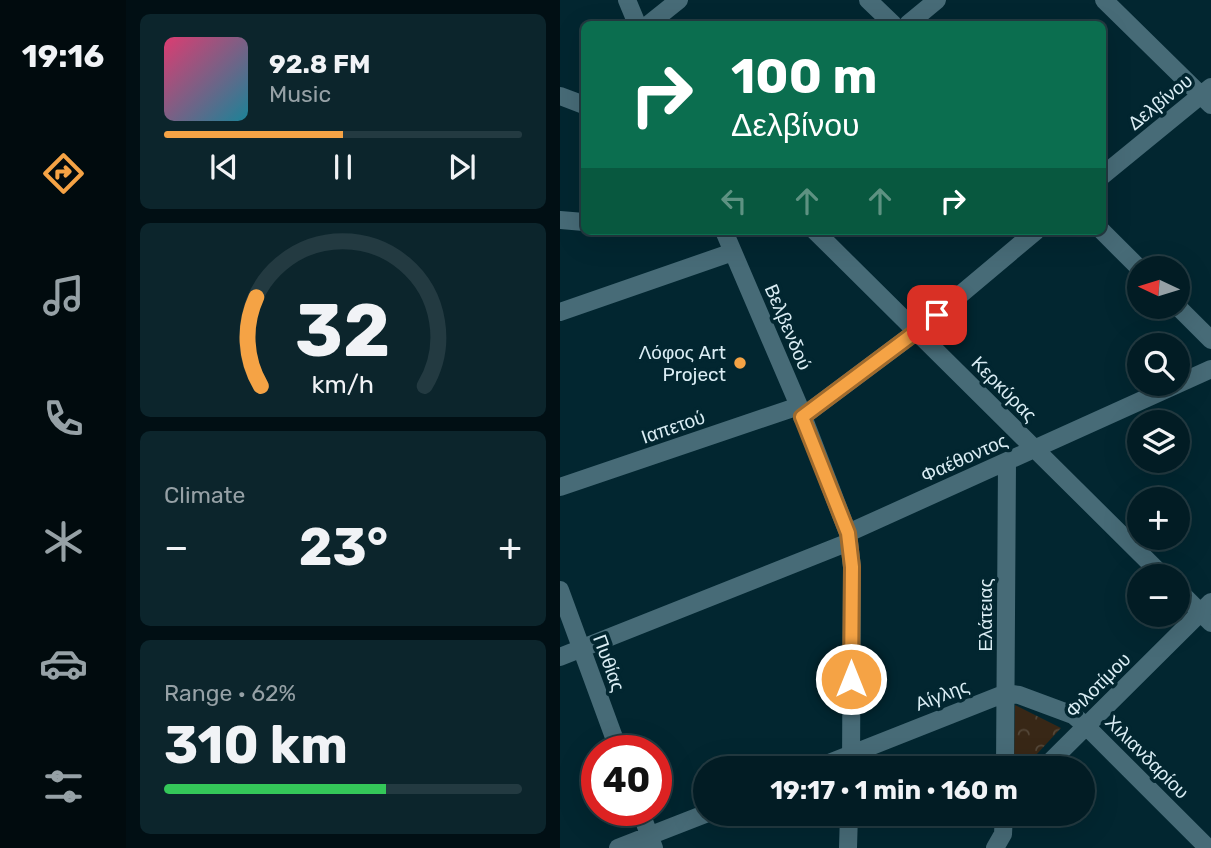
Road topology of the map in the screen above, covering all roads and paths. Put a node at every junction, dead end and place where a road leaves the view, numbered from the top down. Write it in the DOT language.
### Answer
graph roads {
  1 [pos="627,0"];
  2 [pos="679,0"];
  3 [pos="868,0"];
  4 [pos="937,0"];
  5 [pos="1104,0"];
  6 [pos="636,21"];
  7 [pos="653,21"];
  8 [pos="889,21"];
  9 [pos="912,21"];
  10 [pos="560,96"];
  11 [pos="1208,96"];
  12 [pos="581,104"];
  13 [pos="1106,173"];
  14 [pos="560,220"];
  15 [pos="581,222"];
  16 [pos="726,235"];
  17 [pos="819,235"];
  18 [pos="1031,235"];
  19 [pos="1106,235"];
  20 [pos="733,252"];
  21 [pos="1127,256"];
  22 [pos="560,312"];
  23 [pos="1190,319"];
  24 [pos="917,331"];
  25 [pos="1211,340"];
  26 [pos="1211,369"];
  27 [pos="801,412"];
  28 [pos="1035,450"];
  29 [pos="1007,462"];
  30 [pos="560,487"];
  31 [pos="848,537"];
  32 [pos="1151,564"];
  33 [pos="560,590"];
  34 [pos="1190,600"];
  35 [pos="1207,613"];
  36 [pos="581,648"];
  37 [pos="560,657"];
  38 [pos="1006,693"];
  39 [pos="1086,726"];
  40 [pos="613,735"];
  41 [pos="851,756"];
  42 [pos="862,756"];
  43 [pos="1005,756"];
  44 [pos="1056,756"];
  45 [pos="693,820"];
  46 [pos="849,826"];
  47 [pos="999,841"];
  48 [pos="652,842"];
  49 [pos="618,848"];
  50 [pos="848,848"];
  51 [pos="1017,848"];
  52 [pos="1208,848"];
  1 -- 6 [label="street"];
  2 -- 7 [label="street"];
  3 -- 8 [label="street"];
  4 -- 9 [label="street"];
  5 -- 11 [label="street"];
  10 -- 12 [label="street"];
  11 -- 13 [label="street, Δελβίνου"];
  14 -- 15 [label="street"];
  16 -- 20 [label="street, Βελβενδού"];
  17 -- 24 [label="street, Κερκύρας"];
  18 -- 24 [label="street"];
  19 -- 21 [label="street"];
  20 -- 22 [label="street"];
  20 -- 27 [label="street, Βελβενδού"];
  23 -- 25 [label="street"];
  24 -- 27 [label="street"];
  24 -- 28 [label="street, Κερκύρας"];
  26 -- 28 [label="street, Φαέθοντος"];
  27 -- 30 [label="street, Ιαπετού"];
  27 -- 31 [label="street, Βελβενδού"];
  28 -- 29 [label="street, Φαέθοντος"];
  28 -- 32 [label="street, Κερκύρας"];
  29 -- 31 [label="street, Φαέθοντος"];
  29 -- 38 [label="street, Ελάτειας"];
  31 -- 36 [label="street, Φαέθοντος"];
  31 -- 41 [label="street, Βελβενδού"];
  33 -- 36 [label="street, Πυθίας"];
  34 -- 35 [label="street"];
  35 -- 39 [label="street, Φιλοτίμου"];
  36 -- 37 [label="street, Φαέθοντος"];
  36 -- 40 [label="street, Πυθίας"];
  38 -- 39 [label="street, Χιλιανδαρίου"];
  38 -- 42 [label="street, Αίγλης"];
  38 -- 43 [label="street, Ελάτειας"];
  39 -- 44 [label="street, Φιλοτίμου"];
  39 -- 52 [label="street, Χιλιανδαρίου"];
  45 -- 48 [label="street"];
  46 -- 50 [label="street"];
  47 -- 51 [label="street"];
  48 -- 49 [label="street"];
}
